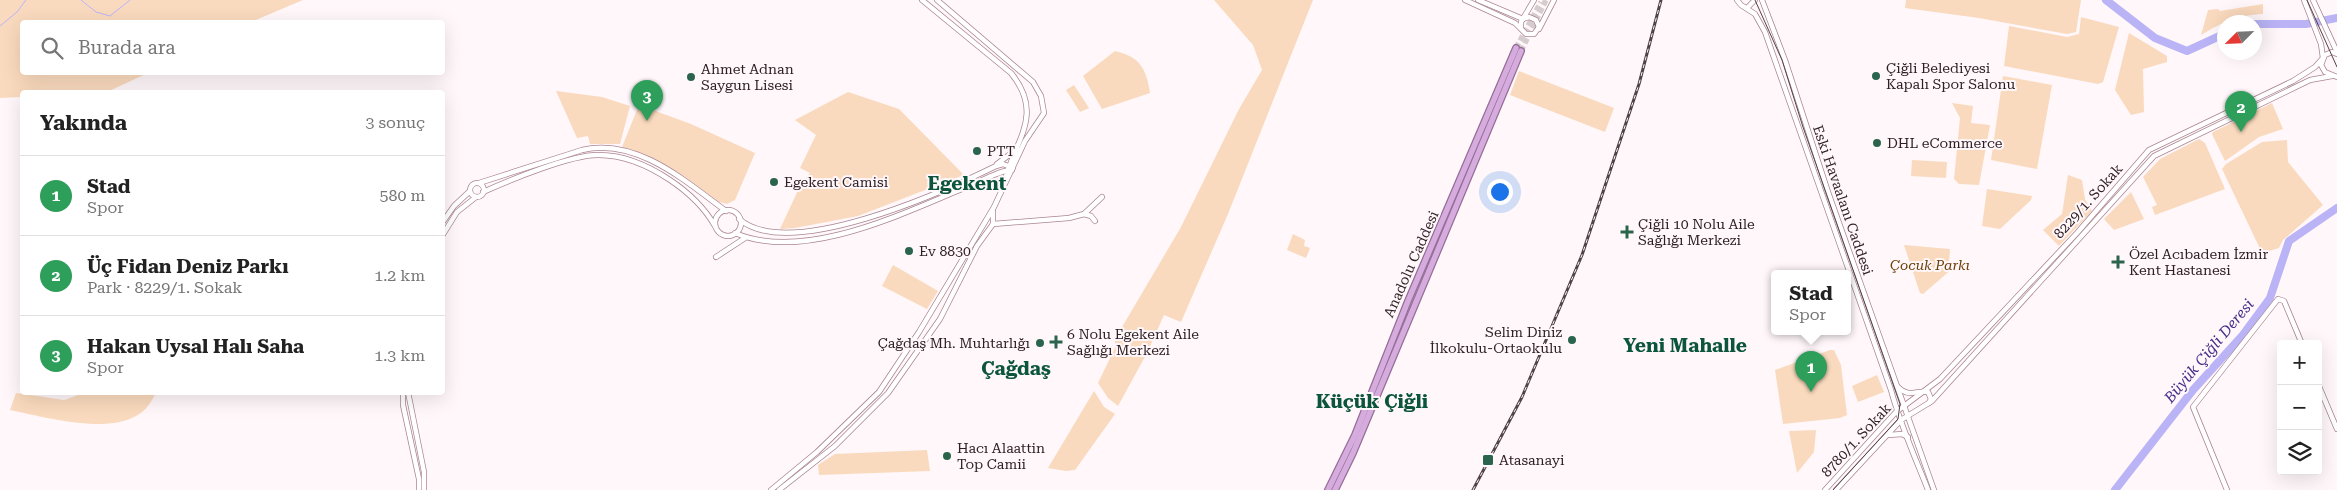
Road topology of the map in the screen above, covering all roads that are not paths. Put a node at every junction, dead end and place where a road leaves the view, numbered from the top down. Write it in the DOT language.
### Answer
graph roads {
  1 [pos="922,0"];
  2 [pos="937,0"];
  3 [pos="1465,0"];
  4 [pos="1478,0"];
  5 [pos="1534,0"];
  6 [pos="1554,0"];
  7 [pos="1737,0"];
  8 [pos="1755,0"];
  9 [pos="1762,0"];
  10 [pos="2304,0"];
  11 [pos="2313,0"];
  12 [pos="1748,8"];
  13 [pos="1523,19"];
  14 [pos="1521,28"];
  15 [pos="1538,30"];
  16 [pos="2337,53"];
  17 [pos="2323,58"];
  18 [pos="2336,77"];
  19 [pos="1018,148"];
  20 [pos="645,158"];
  21 [pos="642,164"];
  22 [pos="996,166"];
  23 [pos="1011,169"];
  24 [pos="997,175"];
  25 [pos="478,183"];
  26 [pos="1003,188"];
  27 [pos="470,191"];
  28 [pos="483,192"];
  29 [pos="476,196"];
  30 [pos="1102,197"];
  31 [pos="994,208"];
  32 [pos="726,211"];
  33 [pos="1084,214"];
  34 [pos="445,219"];
  35 [pos="739,219"];
  36 [pos="1095,221"];
  37 [pos="993,224"];
  38 [pos="715,226"];
  39 [pos="445,231"];
  40 [pos="735,234"];
  41 [pos="745,238"];
  42 [pos="716,257"];
  43 [pos="1849,270"];
  44 [pos="1851,276"];
  45 [pos="2300,340"];
  46 [pos="1895,384"];
  47 [pos="2318,385"];
  48 [pos="1924,392"];
  49 [pos="403,395"];
  50 [pos="409,395"];
  51 [pos="1928,404"];
  52 [pos="1904,406"];
  53 [pos="1896,412"];
  54 [pos="1908,416"];
  55 [pos="1901,420"];
  56 [pos="2337,429"];
  57 [pos="1888,435"];
  58 [pos="1908,437"];
  59 [pos="418,490"];
  60 [pos="424,490"];
  61 [pos="771,490"];
  62 [pos="779,490"];
  63 [pos="1328,490"];
  64 [pos="1335,490"];
  65 [pos="1825,490"];
  66 [pos="1836,490"];
  67 [pos="1928,490"];
  68 [pos="1934,490"];
  69 [pos="2227,490"];
  1 -- 19 [label="street"];
  2 -- 23 [label="street"];
  3 -- 14 [label="street"];
  4 -- 13 [label="street"];
  5 -- 13 [label="street"];
  6 -- 15 [label="street"];
  7 -- 12 [label="street, Eski Havaalanı Caddesi"];
  8 -- 12 [label="street"];
  9 -- 46 [label="street, Eski Havaalanı Caddesi"];
  10 -- 17 [label="street"];
  11 -- 16 [label="street"];
  12 -- 43 [label="street, Eski Havaalanı Caddesi"];
  13 -- 14 [label="street"];
  13 -- 15 [label="street"];
  14 -- 15 [label="street"];
  16 -- 17 [label="street"];
  17 -- 18 [label="street"];
  17 -- 48 [label="street, 8229/1. Sokak"];
  18 -- 51 [label="street, 8229/1. Sokak"];
  19 -- 22 [label="street"];
  19 -- 23 [label="street"];
  20 -- 21 [label="street"];
  20 -- 25 [label="street"];
  20 -- 32 [label="street"];
  21 -- 28 [label="street"];
  21 -- 38 [label="street"];
  22 -- 23 [label="street"];
  22 -- 35 [label="street"];
  23 -- 24 [label="street"];
  23 -- 26 [label="street"];
  24 -- 26 [label="street"];
  24 -- 41 [label="street"];
  25 -- 27 [label="street"];
  25 -- 28 [label="street"];
  26 -- 31 [label="street"];
  27 -- 29 [label="street"];
  27 -- 34 [label="street"];
  28 -- 29 [label="street"];
  29 -- 39 [label="street"];
  30 -- 33 [label="street"];
  31 -- 37 [label="street"];
  31 -- 61 [label="street"];
  32 -- 35 [label="street"];
  32 -- 38 [label="street"];
  33 -- 36 [label="street"];
  33 -- 37 [label="street"];
  35 -- 40 [label="street"];
  37 -- 62 [label="street"];
  38 -- 40 [label="street"];
  40 -- 41 [label="street"];
  41 -- 42 [label="street"];
  44 -- 53 [label="street, Eski Havaalanı Caddesi"];
  45 -- 69 [label="street"];
  46 -- 48 [label="street"];
  46 -- 52 [label="street, Eski Havaalanı Caddesi"];
  47 -- 56 [label="street"];
  48 -- 51 [label="street"];
  48 -- 52 [label="street, 8229/1. Sokak"];
  49 -- 59 [label="street"];
  50 -- 60 [label="street"];
  51 -- 54 [label="street, 8229/1. Sokak"];
  52 -- 53 [label="street, 8780/1. Sokak"];
  52 -- 54 [label="street, Eski Havaalanı Caddesi"];
  53 -- 55 [label="street, Eski Havaalanı Caddesi"];
  53 -- 65 [label="street, 8780/1. Sokak"];
  54 -- 55 [label="street, 8229/1. Sokak"];
  54 -- 68 [label="street, Eski Havaalanı Caddesi"];
  55 -- 57 [label="street, 8229/1. Sokak"];
  55 -- 58 [label="street, Eski Havaalanı Caddesi"];
  57 -- 58 [label="street"];
  57 -- 66 [label="street, 8229/1. Sokak"];
  58 -- 67 [label="street, Eski Havaalanı Caddesi"];
  63 -- 64 [label="highway, Anadolu Caddesi"];
}
